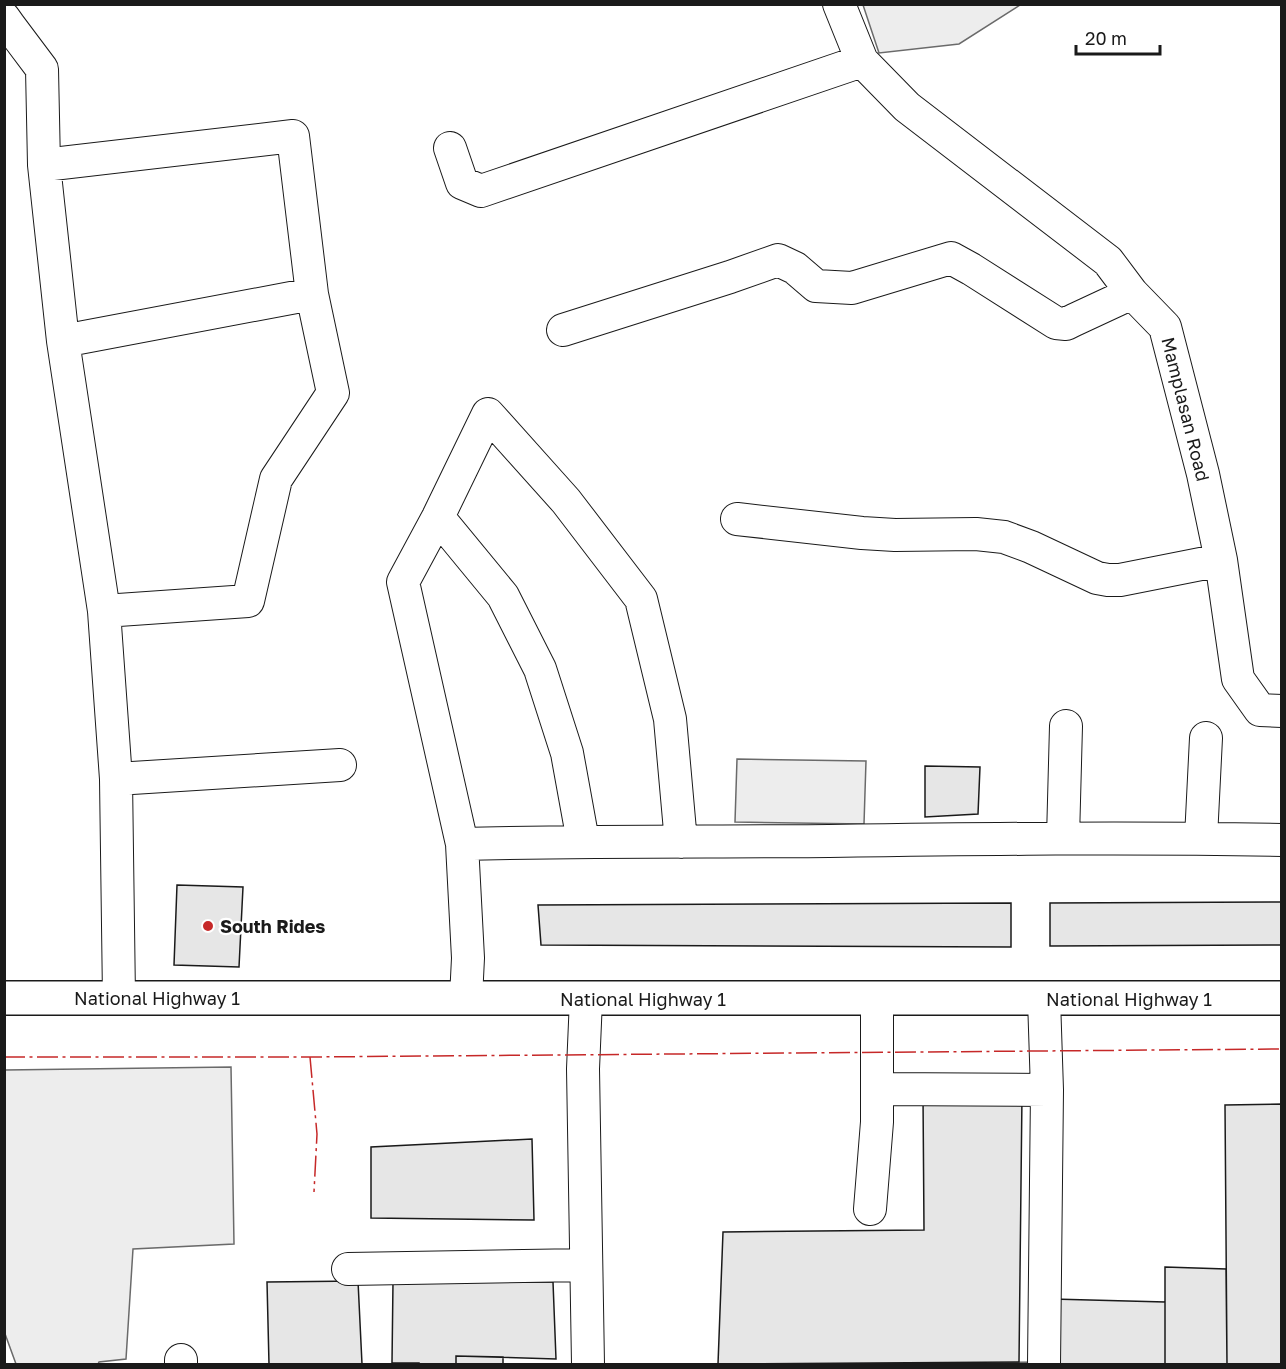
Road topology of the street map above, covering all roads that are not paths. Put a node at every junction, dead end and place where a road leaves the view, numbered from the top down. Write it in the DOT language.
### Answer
graph roads {
  1 [pos="839,4"];
  2 [pos="4,18"];
  3 [pos="862,61"];
  4 [pos="450,148"];
  5 [pos="44,165"];
  6 [pos="1132,293"];
  7 [pos="312,294"];
  8 [pos="563,330"];
  9 [pos="63,341"];
  10 [pos="438,517"];
  11 [pos="736,519"];
  12 [pos="1221,560"];
  13 [pos="104,611"];
  14 [pos="1281,711"];
  15 [pos="1066,726"];
  16 [pos="1206,738"];
  17 [pos="340,765"];
  18 [pos="116,779"];
  19 [pos="1063,838"];
  20 [pos="1201,838"];
  21 [pos="1281,840"];
  22 [pos="582,841"];
  23 [pos="681,842"];
  24 [pos="462,844"];
  25 [pos="4,998"];
  26 [pos="119,998"];
  27 [pos="466,998"];
  28 [pos="1281,998"];
  29 [pos="586,999"];
  30 [pos="877,999"];
  31 [pos="1044,999"];
  32 [pos="878,1089"];
  33 [pos="1047,1090"];
  34 [pos="870,1209"];
  35 [pos="586,1265"];
  36 [pos="348,1269"];
  37 [pos="588,1365"];
  38 [pos="1044,1365"];
  1 -- 3 [label="street, Mamplasan Road"];
  2 -- 5 [label="street"];
  3 -- 4 [label="street"];
  3 -- 6 [label="street, Mamplasan Road"];
  5 -- 7 [label="street"];
  5 -- 9 [label="street"];
  6 -- 8 [label="street"];
  6 -- 12 [label="street, Mamplasan Road"];
  7 -- 9 [label="street"];
  7 -- 13 [label="street"];
  9 -- 13 [label="street"];
  10 -- 22 [label="street"];
  10 -- 23 [label="street"];
  10 -- 24 [label="street"];
  11 -- 12 [label="street"];
  12 -- 14 [label="street, Mamplasan Road"];
  13 -- 18 [label="street"];
  15 -- 19 [label="street"];
  16 -- 20 [label="street"];
  17 -- 18 [label="street"];
  18 -- 26 [label="street"];
  19 -- 20 [label="street"];
  19 -- 23 [label="street"];
  20 -- 21 [label="street"];
  22 -- 23 [label="street"];
  22 -- 24 [label="street"];
  24 -- 27 [label="street"];
  25 -- 26 [label="highway, National Highway 1"];
  26 -- 27 [label="highway, National Highway 1"];
  27 -- 29 [label="highway, National Highway 1"];
  28 -- 31 [label="highway, National Highway 1"];
  29 -- 30 [label="highway, National Highway 1"];
  29 -- 35 [label="street"];
  30 -- 31 [label="highway, National Highway 1"];
  30 -- 32 [label="street"];
  31 -- 33 [label="street"];
  32 -- 33 [label="street"];
  32 -- 34 [label="street"];
  33 -- 38 [label="street"];
  35 -- 36 [label="street"];
  35 -- 37 [label="street"];
}
